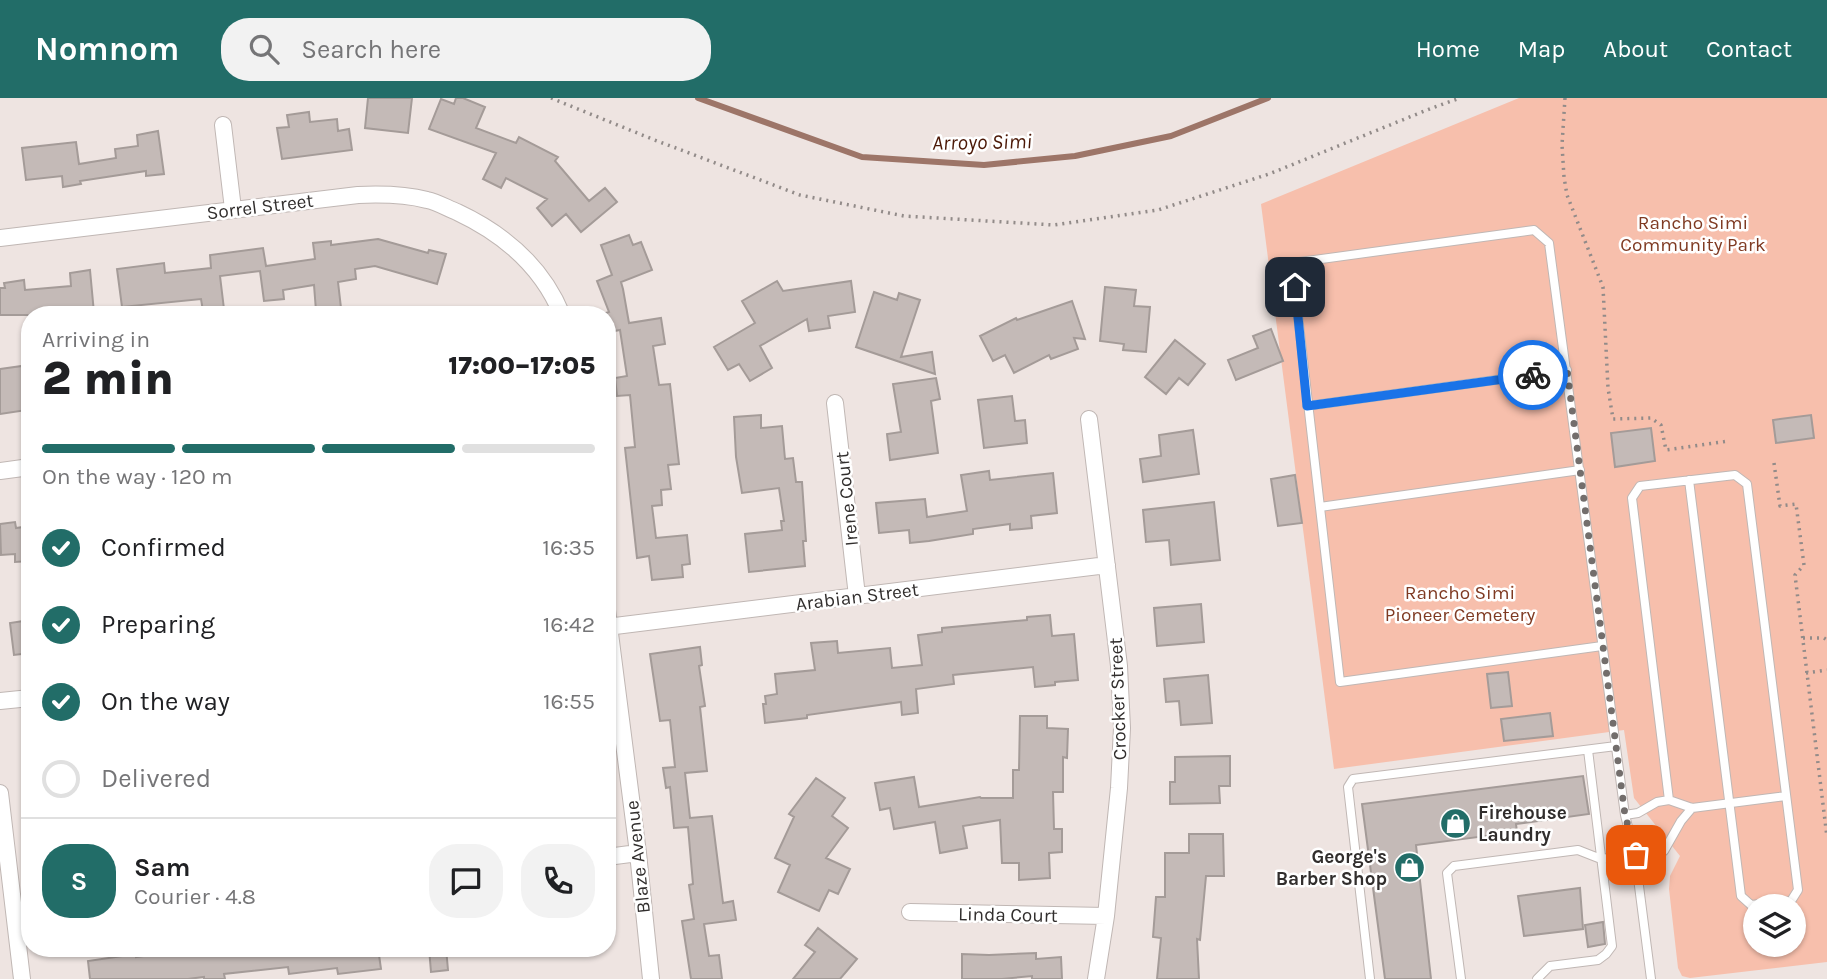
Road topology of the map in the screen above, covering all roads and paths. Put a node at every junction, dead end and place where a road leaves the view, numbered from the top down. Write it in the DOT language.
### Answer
graph roads {
  1 [pos="551,98"];
  2 [pos="1460,98"];
  3 [pos="1565,98"];
  4 [pos="223,125"];
  5 [pos="233,209"];
  6 [pos="0,238"];
  7 [pos="558,306"];
  8 [pos="1567,370"];
  9 [pos="835,403"];
  10 [pos="1307,406"];
  11 [pos="1089,419"];
  12 [pos="1729,442"];
  13 [pos="1774,463"];
  14 [pos="21,468"];
  15 [pos="1580,470"];
  16 [pos="0,471"];
  17 [pos="1689,480"];
  18 [pos="1320,507"];
  19 [pos="1107,565"];
  20 [pos="857,596"];
  21 [pos="616,620"];
  22 [pos="1802,638"];
  23 [pos="1827,640"];
  24 [pos="1602,646"];
  25 [pos="1827,670"];
  26 [pos="1806,673"];
  27 [pos="616,683"];
  28 [pos="21,699"];
  29 [pos="0,701"];
  30 [pos="1616,746"];
  31 [pos="1588,750"];
  32 [pos="0,793"];
  33 [pos="1786,796"];
  34 [pos="1669,800"];
  35 [pos="1729,803"];
  36 [pos="1692,808"];
  37 [pos="1625,815"];
  38 [pos="1827,837"];
  39 [pos="638,853"];
  40 [pos="1636,855"];
  41 [pos="616,856"];
  42 [pos="1601,859"];
  43 [pos="910,912"];
  44 [pos="1106,916"];
  45 [pos="21,917"];
  46 [pos="22,957"];
  47 [pos="22,979"];
  48 [pos="650,979"];
  49 [pos="1096,979"];
  50 [pos="1370,979"];
  51 [pos="1461,979"];
  52 [pos="1537,979"];
  53 [pos="1651,979"];
  1 -- 2 [label="path"];
  3 -- 12 [label="path"];
  4 -- 5 [label="street"];
  5 -- 6 [label="street, Sorrel Street"];
  5 -- 7 [label="street, Sorrel Street"];
  8 -- 10 [label="lane"];
  8 -- 10 [label="lane"];
  8 -- 15 [label="lane"];
  9 -- 20 [label="street, Irene Court"];
  10 -- 18 [label="lane"];
  11 -- 19 [label="street, Crocker Street"];
  13 -- 22 [label="path"];
  14 -- 16 [label="street"];
  15 -- 18 [label="lane"];
  15 -- 24 [label="lane"];
  17 -- 33 [label="lane"];
  17 -- 34 [label="lane"];
  17 -- 35 [label="lane"];
  18 -- 24 [label="lane"];
  19 -- 20 [label="street, Arabian Street"];
  19 -- 44 [label="street, Crocker Street"];
  20 -- 21 [label="street, Arabian Street"];
  22 -- 23 [label="path"];
  22 -- 26 [label="path"];
  24 -- 30 [label="lane"];
  25 -- 26 [label="path"];
  26 -- 38 [label="path"];
  27 -- 39 [label="street, Blaze Avenue"];
  28 -- 29 [label="street"];
  30 -- 31 [label="lane"];
  30 -- 37 [label="lane"];
  31 -- 42 [label="lane"];
  31 -- 50 [label="lane"];
  32 -- 45 [label="street"];
  33 -- 35 [label="lane"];
  33 -- 35 [label="lane"];
  34 -- 36 [label="lane"];
  34 -- 37 [label="lane"];
  35 -- 36 [label="lane"];
  36 -- 40 [label="lane"];
  37 -- 40 [label="lane"];
  39 -- 41 [label="street"];
  39 -- 48 [label="street, Blaze Avenue"];
  40 -- 42 [label="lane"];
  40 -- 53 [label="lane"];
  42 -- 51 [label="lane"];
  42 -- 52 [label="lane"];
  43 -- 44 [label="street, Linda Court"];
  44 -- 49 [label="street, Crocker Street"];
  46 -- 47 [label="street"];
}
